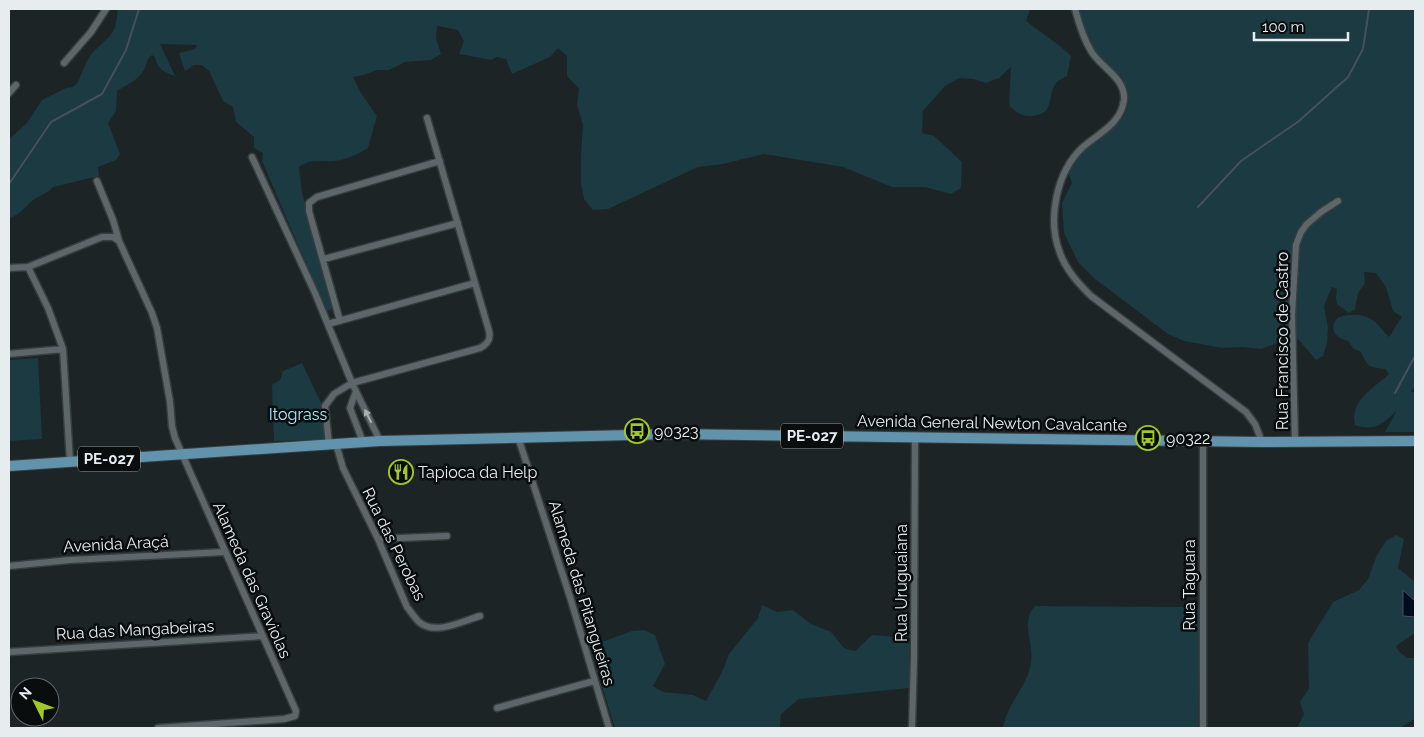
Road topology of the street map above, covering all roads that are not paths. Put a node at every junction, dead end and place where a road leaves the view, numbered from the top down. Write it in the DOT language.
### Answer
graph roads {
  1 [pos="106,9"];
  2 [pos="1075,9"];
  3 [pos="64,63"];
  4 [pos="16,85"];
  5 [pos="9,93"];
  6 [pos="427,118"];
  7 [pos="252,157"];
  8 [pos="440,161"];
  9 [pos="97,181"];
  10 [pos="1338,201"];
  11 [pos="458,223"];
  12 [pos="119,241"];
  13 [pos="324,259"];
  14 [pos="28,267"];
  15 [pos="9,268"];
  16 [pos="475,283"];
  17 [pos="338,312"];
  18 [pos="324,315"];
  19 [pos="340,321"];
  20 [pos="328,324"];
  21 [pos="63,349"];
  22 [pos="9,354"];
  23 [pos="352,383"];
  24 [pos="356,392"];
  25 [pos="518,437"];
  26 [pos="915,437"];
  27 [pos="1294,440"];
  28 [pos="380,441"];
  29 [pos="1203,441"];
  30 [pos="1415,441"];
  31 [pos="363,442"];
  32 [pos="1262,442"];
  33 [pos="332,445"];
  34 [pos="182,455"];
  35 [pos="70,462"];
  36 [pos="9,466"];
  37 [pos="447,536"];
  38 [pos="378,539"];
  39 [pos="224,552"];
  40 [pos="9,566"];
  41 [pos="480,616"];
  42 [pos="263,636"];
  43 [pos="9,652"];
  44 [pos="594,680"];
  45 [pos="497,708"];
  46 [pos="158,728"];
  47 [pos="609,728"];
  48 [pos="912,728"];
  49 [pos="1203,728"];
  1 -- 3 [label="street"];
  2 -- 32 [label="street"];
  4 -- 5 [label="street"];
  6 -- 8 [label="street"];
  7 -- 18 [label="street"];
  8 -- 11 [label="street"];
  8 -- 13 [label="street"];
  9 -- 12 [label="street, Alameda das Graviolas"];
  10 -- 27 [label="street, Rua Francisco de Castro"];
  11 -- 13 [label="street"];
  11 -- 16 [label="street"];
  12 -- 14 [label="street"];
  12 -- 34 [label="street, Alameda das Graviolas"];
  13 -- 17 [label="street"];
  14 -- 15 [label="street"];
  14 -- 21 [label="street"];
  16 -- 19 [label="street"];
  16 -- 23 [label="street"];
  17 -- 18 [label="street"];
  17 -- 19 [label="street"];
  18 -- 20 [label="street"];
  19 -- 20 [label="street"];
  20 -- 23 [label="street"];
  21 -- 22 [label="street"];
  21 -- 35 [label="street"];
  23 -- 24 [label="street"];
  23 -- 33 [label="street, Rua das Perobas"];
  28 -- 24 [label="street, one-way"];
  24 -- 31 [label="street"];
  25 -- 26 [label="main road, Avenida General Newton Cavalcante / PE-027"];
  25 -- 28 [label="main road, Avenida General Newton Cavalcante / PE-027"];
  25 -- 44 [label="street, Alameda das Pitangueiras"];
  26 -- 29 [label="main road, Avenida General Newton Cavalcante / PE-027"];
  26 -- 48 [label="street, Rua Uruguaiana"];
  27 -- 30 [label="main road, Avenida General Newton Cavalcante / PE-027"];
  27 -- 32 [label="main road, Avenida General Newton Cavalcante / PE-027"];
  28 -- 31 [label="main road, Avenida General Newton Cavalcante / PE-027"];
  29 -- 32 [label="main road, Avenida General Newton Cavalcante / PE-027"];
  29 -- 49 [label="street, Rua Taguara"];
  31 -- 33 [label="main road, Avenida General Newton Cavalcante / PE-027"];
  33 -- 34 [label="main road, Avenida General Newton Cavalcante / PE-027"];
  33 -- 38 [label="street, Rua das Perobas"];
  34 -- 35 [label="main road, PE-027"];
  34 -- 39 [label="street, Alameda das Graviolas"];
  35 -- 36 [label="main road, PE-027"];
  37 -- 38 [label="street"];
  38 -- 41 [label="street, Rua das Perobas"];
  39 -- 40 [label="street, Avenida Araçá"];
  39 -- 42 [label="street, Alameda das Graviolas"];
  42 -- 43 [label="street, Rua das Mangabeiras"];
  42 -- 46 [label="street, Alameda das Graviolas"];
  44 -- 45 [label="street"];
  44 -- 47 [label="street, Alameda das Pitangueiras"];
}
